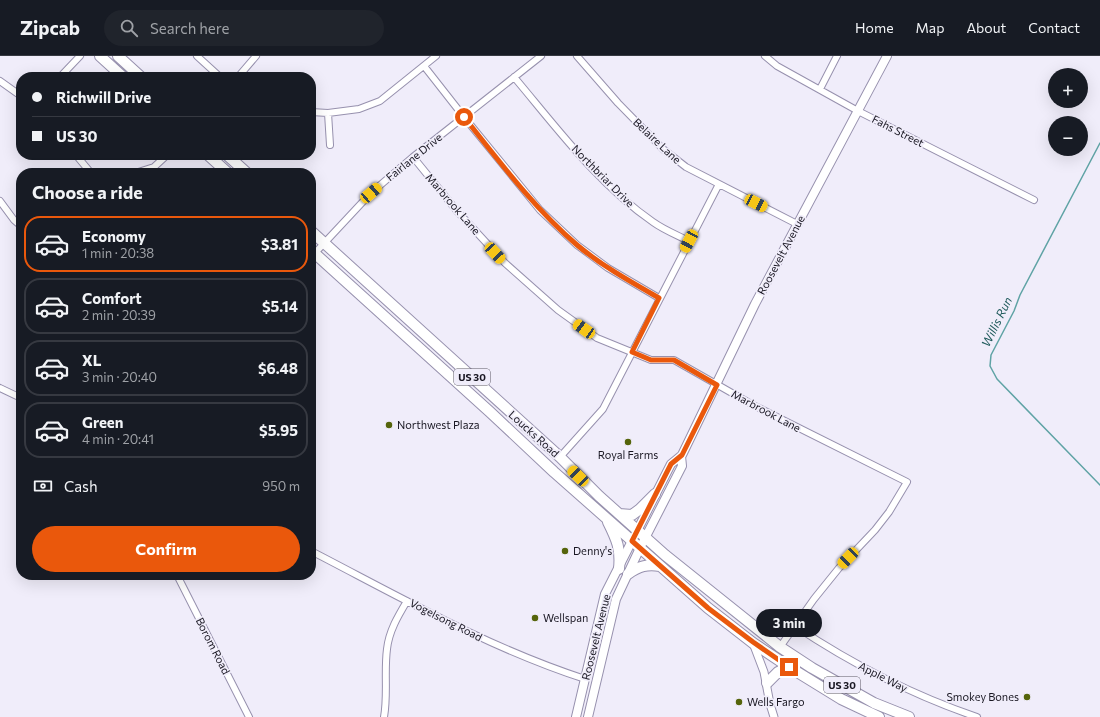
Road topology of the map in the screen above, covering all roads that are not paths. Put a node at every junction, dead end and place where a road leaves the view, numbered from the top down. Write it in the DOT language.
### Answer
graph roads {
  1 [pos="80,56"];
  2 [pos="100,56"];
  3 [pos="118,56"];
  4 [pos="197,56"];
  5 [pos="256,56"];
  6 [pos="436,56"];
  7 [pos="541,56"];
  8 [pos="577,56"];
  9 [pos="765,56"];
  10 [pos="837,56"];
  11 [pos="887,56"];
  12 [pos="424,66"];
  13 [pos="65,72"];
  14 [pos="118,72"];
  15 [pos="136,72"];
  16 [pos="215,72"];
  17 [pos="242,72"];
  18 [pos="514,77"];
  19 [pos="0,81"];
  20 [pos="820,89"];
  21 [pos="16,92"];
  22 [pos="858,111"];
  23 [pos="316,112"];
  24 [pos="328,113"];
  25 [pos="464,117"];
  26 [pos="330,145"];
  27 [pos="413,157"];
  28 [pos="80,160"];
  29 [pos="162,160"];
  30 [pos="214,160"];
  31 [pos="233,160"];
  32 [pos="87,168"];
  33 [pos="151,168"];
  34 [pos="222,168"];
  35 [pos="241,168"];
  36 [pos="719,184"];
  37 [pos="1034,200"];
  38 [pos="0,201"];
  39 [pos="16,222"];
  40 [pos="797,224"];
  41 [pos="316,235"];
  42 [pos="689,241"];
  43 [pos="324,242"];
  44 [pos="316,249"];
  45 [pos="316,254"];
  46 [pos="659,298"];
  47 [pos="632,352"];
  48 [pos="717,385"];
  49 [pos="0,388"];
  50 [pos="16,396"];
  51 [pos="681,456"];
  52 [pos="560,457"];
  53 [pos="655,494"];
  54 [pos="619,514"];
  55 [pos="607,519"];
  56 [pos="637,530"];
  57 [pos="645,537"];
  58 [pos="632,541"];
  59 [pos="640,548"];
  60 [pos="316,554"];
  61 [pos="660,566"];
  62 [pos="623,571"];
  63 [pos="180,580"];
  64 [pos="407,601"];
  65 [pos="795,626"];
  66 [pos="753,642"];
  67 [pos="780,646"];
  68 [pos="789,667"];
  69 [pos="584,679"];
  70 [pos="767,683"];
  71 [pos="250,717"];
  72 [pos="384,717"];
  73 [pos="576,717"];
  74 [pos="583,717"];
  75 [pos="588,717"];
  76 [pos="774,717"];
  77 [pos="879,717"];
  78 [pos="909,717"];
  79 [pos="977,717"];
  1 -- 13 [label="street"];
  2 -- 14 [label="highway"];
  3 -- 15 [label="highway"];
  4 -- 16 [label="street"];
  5 -- 17 [label="street"];
  6 -- 12 [label="street"];
  7 -- 18 [label="street, Fairlane Drive"];
  8 -- 36 [label="street, Belaire Lane"];
  9 -- 20 [label="street, Fahs Street"];
  10 -- 20 [label="street"];
  11 -- 22 [label="main road, Roosevelt Avenue"];
  12 -- 24 [label="street"];
  12 -- 25 [label="street"];
  18 -- 25 [label="street, Fairlane Drive"];
  18 -- 42 [label="street, Northbriar Drive"];
  19 -- 21 [label="street"];
  20 -- 22 [label="street, Fahs Street"];
  22 -- 37 [label="street, Fahs Street"];
  22 -- 40 [label="main road, Roosevelt Avenue"];
  23 -- 24 [label="street"];
  24 -- 26 [label="street"];
  25 -- 27 [label="street, Fairlane Drive"];
  25 -- 46 [label="street"];
  27 -- 43 [label="street, Fairlane Drive"];
  27 -- 47 [label="street, Marbrook Lane"];
  28 -- 32 [label="street"];
  29 -- 33 [label="street"];
  30 -- 34 [label="highway"];
  31 -- 35 [label="highway"];
  36 -- 40 [label="street, Belaire Lane"];
  36 -- 42 [label="street"];
  38 -- 39 [label="street"];
  40 -- 48 [label="main road, Roosevelt Avenue"];
  41 -- 43 [label="highway, Loucks Road / US 30"];
  42 -- 46 [label="street"];
  43 -- 44 [label="street, Fairlane Drive"];
  43 -- 52 [label="highway, Loucks Road / US 30"];
  45 -- 55 [label="highway, Loucks Road / US 30"];
  46 -- 47 [label="street"];
  47 -- 48 [label="street, Marbrook Lane"];
  47 -- 52 [label="street"];
  48 -- 51 [label="main road, Roosevelt Avenue"];
  48 -- 65 [label="street, Marbrook Lane"];
  49 -- 50 [label="street"];
  51 -- 53 [label="main road, Roosevelt Avenue"];
  51 -- 57 [label="main road, Roosevelt Avenue"];
  52 -- 54 [label="highway, Loucks Road / US 30"];
  53 -- 54 [label="highway"];
  53 -- 56 [label="main road, Roosevelt Avenue"];
  54 -- 56 [label="highway, Loucks Road / US 30"];
  55 -- 58 [label="highway, Loucks Road / US 30"];
  55 -- 62 [label="highway"];
  56 -- 57 [label="highway, Loucks Road / US 30"];
  56 -- 58 [label="main road, Roosevelt Avenue"];
  57 -- 59 [label="main road, Roosevelt Avenue"];
  57 -- 67 [label="highway, Loucks Road / US 30"];
  58 -- 59 [label="highway, Loucks Road / US 30"];
  58 -- 62 [label="main road, Roosevelt Avenue"];
  59 -- 61 [label="highway, Loucks Road / US 30"];
  59 -- 62 [label="main road, Roosevelt Avenue"];
  60 -- 64 [label="street, Vogelsong Road"];
  61 -- 62 [label="highway"];
  61 -- 66 [label="highway, Loucks Road / US 30"];
  62 -- 69 [label="main road, Roosevelt Avenue"];
  62 -- 75 [label="main road, Roosevelt Avenue"];
  63 -- 71 [label="street, Borom Road"];
  64 -- 69 [label="street, Vogelsong Road"];
  64 -- 72 [label="street"];
  65 -- 67 [label="street"];
  65 -- 79 [label="street, Apple Way"];
  66 -- 68 [label="highway, US 30 / US 30"];
  66 -- 70 [label="street"];
  67 -- 78 [label="highway, US 30 / US 30"];
  68 -- 70 [label="highway"];
  68 -- 77 [label="highway, US 30 / US 30"];
  69 -- 73 [label="main road, Roosevelt Avenue"];
  69 -- 74 [label="main road"];
  70 -- 76 [label="street"];
}
